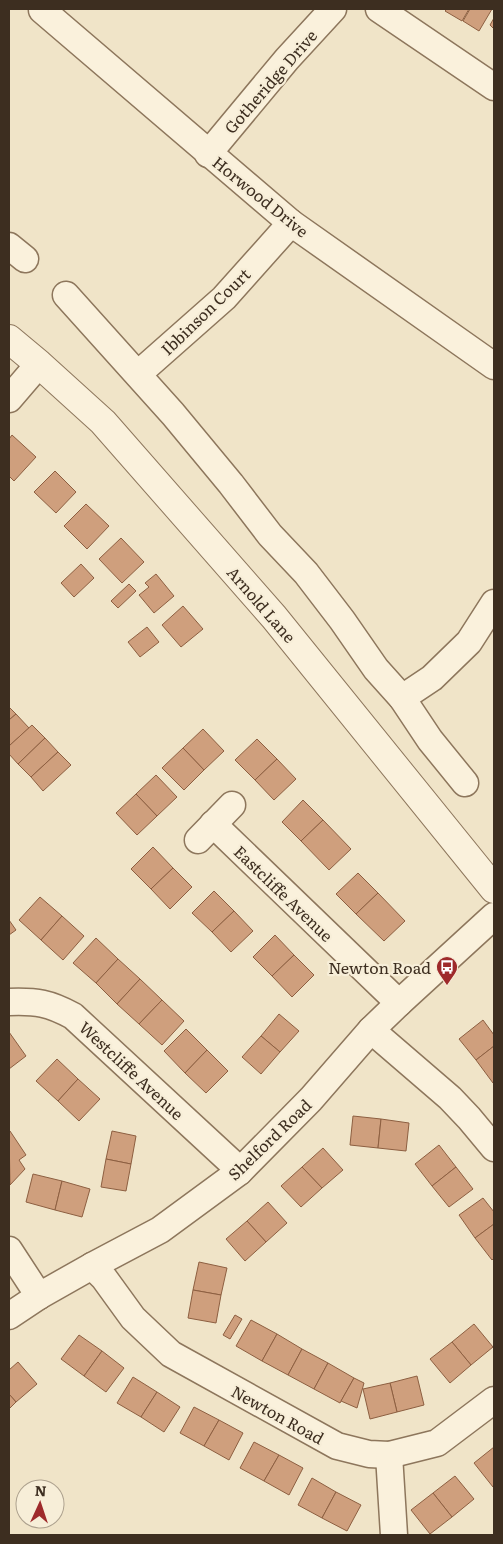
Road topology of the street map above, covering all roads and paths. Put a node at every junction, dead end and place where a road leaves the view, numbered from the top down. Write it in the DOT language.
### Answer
graph roads {
  1 [pos="41,9"];
  2 [pos="333,9"];
  3 [pos="379,9"];
  4 [pos="494,87"];
  5 [pos="208,154"];
  6 [pos="291,223"];
  7 [pos="66,295"];
  8 [pos="9,339"];
  9 [pos="39,364"];
  10 [pos="494,366"];
  11 [pos="138,374"];
  12 [pos="9,399"];
  13 [pos="494,603"];
  14 [pos="402,698"];
  15 [pos="465,783"];
  16 [pos="232,805"];
  17 [pos="494,889"];
  18 [pos="494,916"];
  19 [pos="9,1002"];
  20 [pos="399,1003"];
  21 [pos="371,1030"];
  22 [pos="494,1148"];
  23 [pos="238,1172"];
  24 [pos="9,1250"];
  25 [pos="92,1266"];
  26 [pos="40,1296"];
  27 [pos="9,1316"];
  28 [pos="494,1400"];
  29 [pos="389,1455"];
  30 [pos="394,1535"];
  1 -- 5 [label="street, Horwood Drive"];
  2 -- 5 [label="street, Gotheridge Drive"];
  3 -- 4 [label="street"];
  5 -- 6 [label="street, Horwood Drive"];
  6 -- 10 [label="street, Horwood Drive"];
  6 -- 11 [label="street, Ibbinson Court"];
  7 -- 11 [label="street"];
  8 -- 9 [label="street, Arnold Lane"];
  9 -- 12 [label="street"];
  9 -- 17 [label="street, Arnold Lane"];
  11 -- 14 [label="street"];
  13 -- 14 [label="street"];
  14 -- 15 [label="street"];
  16 -- 20 [label="street, Eastcliffe Avenue"];
  18 -- 20 [label="street, Shelford Road"];
  19 -- 23 [label="street, Westcliffe Avenue"];
  20 -- 21 [label="street, Shelford Road"];
  21 -- 22 [label="street"];
  21 -- 23 [label="street, Shelford Road"];
  23 -- 25 [label="street, Shelford Road"];
  24 -- 26 [label="street"];
  25 -- 26 [label="street, Shelford Road"];
  25 -- 29 [label="street, Newton Road"];
  26 -- 27 [label="street, Shelford Road"];
  28 -- 29 [label="street, Newton Road"];
  29 -- 30 [label="street"];
}
